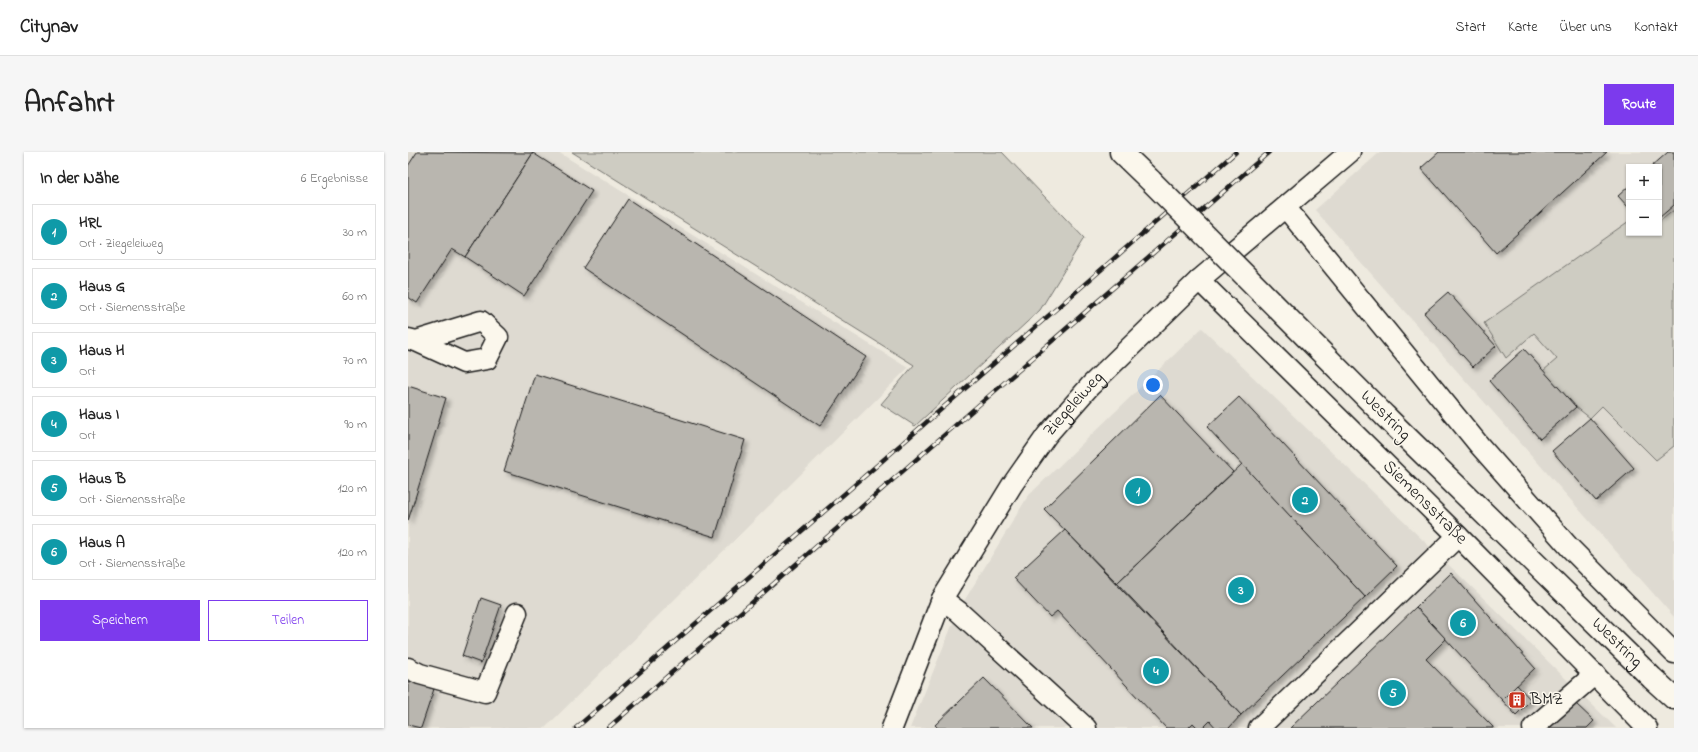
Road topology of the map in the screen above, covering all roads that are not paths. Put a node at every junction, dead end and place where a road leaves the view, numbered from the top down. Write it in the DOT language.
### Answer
graph roads {
  1 [pos="1121,152"];
  2 [pos="1350,152"];
  3 [pos="1286,208"];
  4 [pos="1199,280"];
  5 [pos="1458,536"];
  6 [pos="942,599"];
  7 [pos="517,613"];
  8 [pos="1672,648"];
  9 [pos="408,668"];
  10 [pos="1595,674"];
  11 [pos="1652,678"];
  12 [pos="1674,698"];
  13 [pos="1674,707"];
  14 [pos="892,728"];
  15 [pos="1086,728"];
  16 [pos="1259,728"];
  17 [pos="1533,728"];
  18 [pos="1646,728"];
  1 -- 11 [label="main road, Westring, bridge"];
  2 -- 3 [label="street, Ziegeleiweg"];
  3 -- 4 [label="street, Ziegeleiweg"];
  3 -- 8 [label="street"];
  4 -- 5 [label="street, Siemensstraße"];
  4 -- 6 [label="street, Ziegeleiweg"];
  5 -- 10 [label="street, Siemensstraße"];
  5 -- 16 [label="street"];
  6 -- 14 [label="street, Ziegeleiweg"];
  6 -- 15 [label="street"];
  7 -- 9 [label="street"];
  10 -- 17 [label="street"];
  10 -- 18 [label="street, Siemensstraße"];
  11 -- 12 [label="main road, Westring"];
  11 -- 13 [label="main road, Westring"];
}
